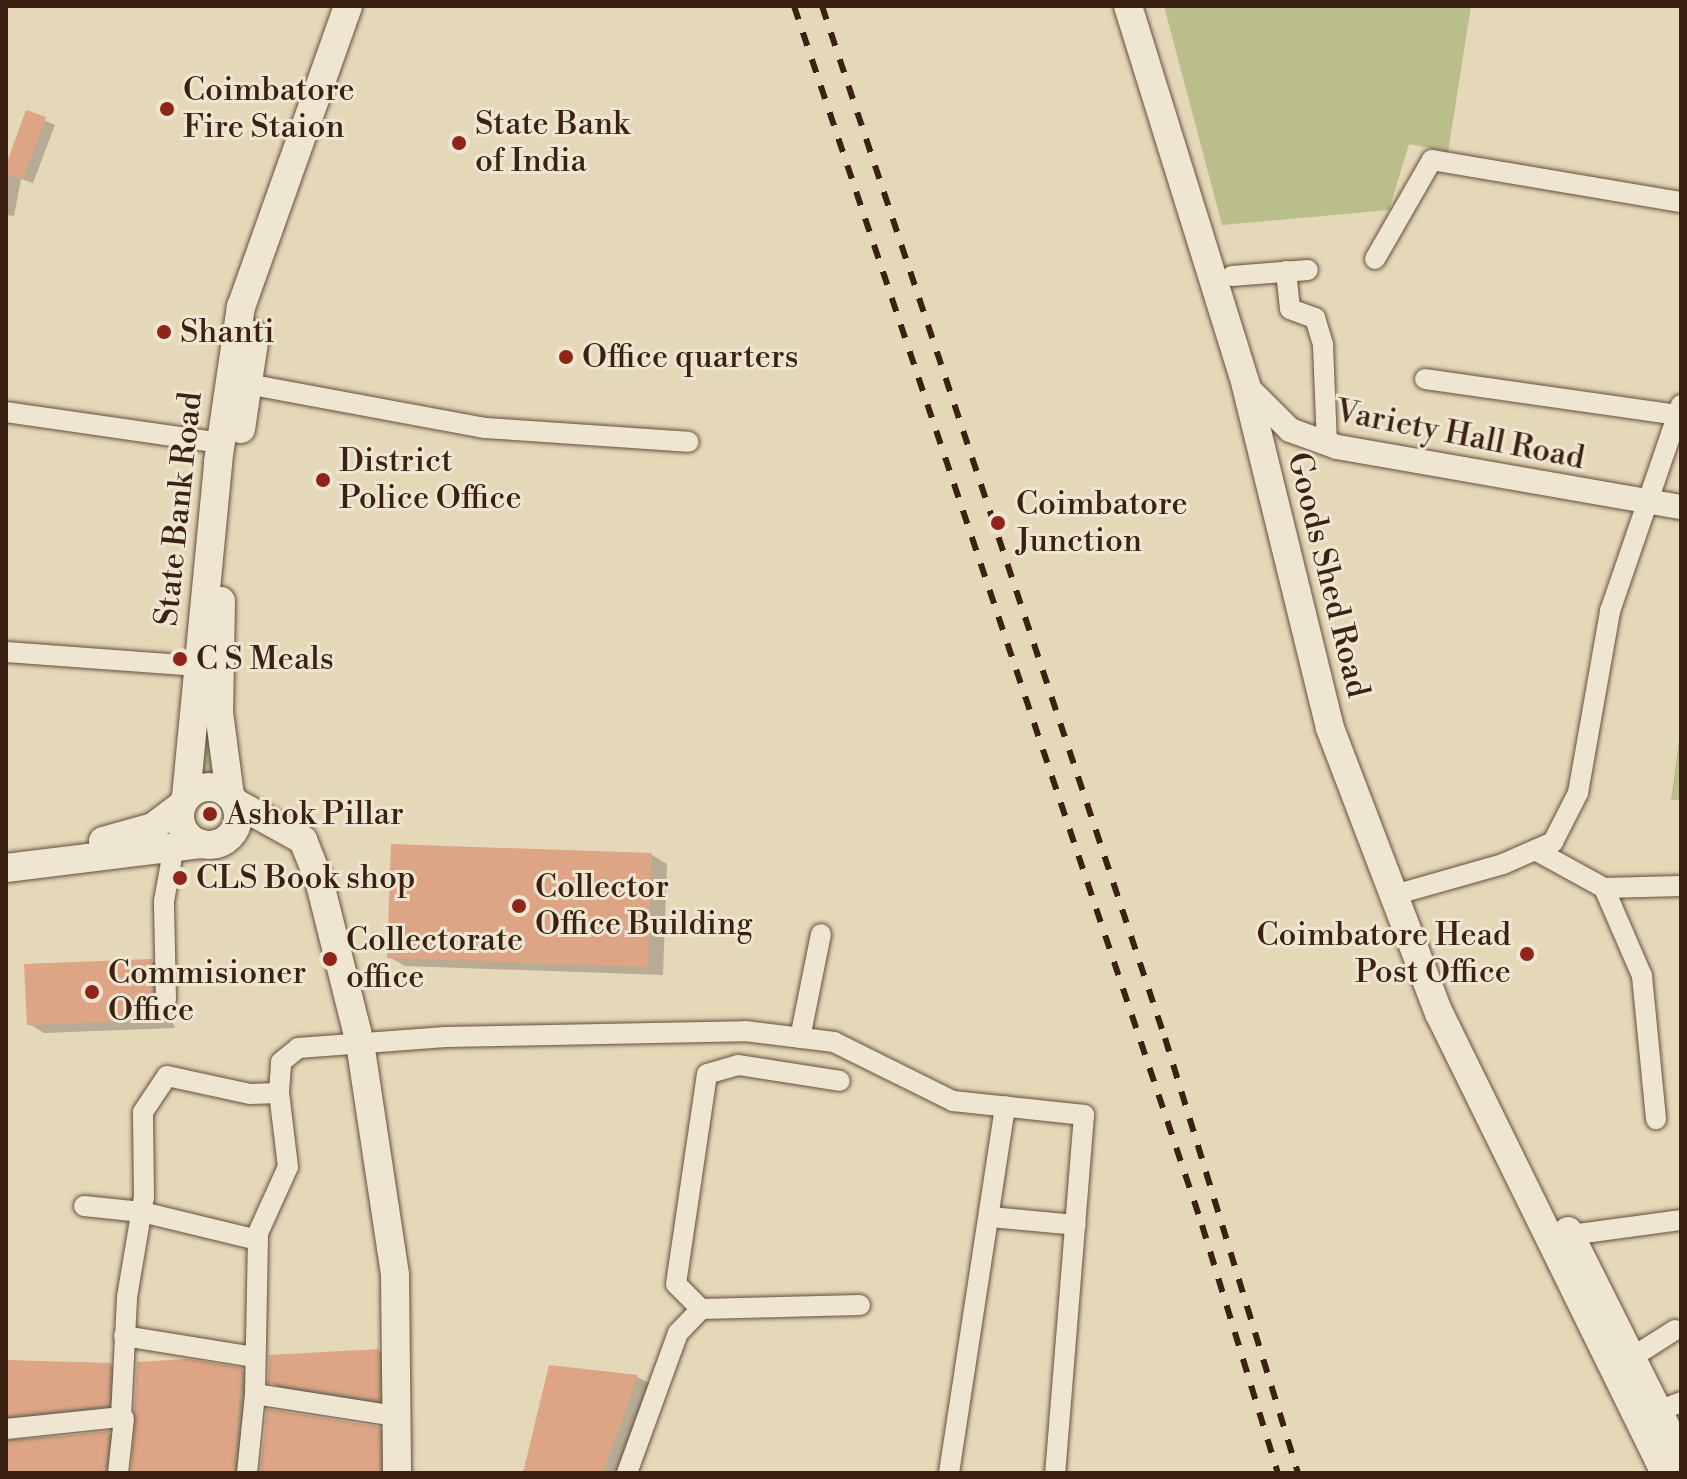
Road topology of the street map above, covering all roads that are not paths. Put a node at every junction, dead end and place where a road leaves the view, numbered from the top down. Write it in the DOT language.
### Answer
graph roads {
  1 [pos="348,6"];
  2 [pos="368,6"];
  3 [pos="1128,6"];
  4 [pos="1681,202"];
  5 [pos="1375,259"];
  6 [pos="1308,270"];
  7 [pos="1286,271"];
  8 [pos="1232,276"];
  9 [pos="1425,379"];
  10 [pos="247,384"];
  11 [pos="1246,386"];
  12 [pos="1679,410"];
  13 [pos="6,412"];
  14 [pos="689,442"];
  15 [pos="220,443"];
  16 [pos="1327,443"];
  17 [pos="1645,504"];
  18 [pos="1681,507"];
  19 [pos="6,652"];
  20 [pos="198,666"];
  21 [pos="233,799"];
  22 [pos="184,802"];
  23 [pos="303,840"];
  24 [pos="201,843"];
  25 [pos="6,849"];
  26 [pos="1535,850"];
  27 [pos="6,868"];
  28 [pos="1681,886"];
  29 [pos="1604,888"];
  30 [pos="1394,895"];
  31 [pos="821,934"];
  32 [pos="166,1000"];
  33 [pos="800,1038"];
  34 [pos="360,1043"];
  35 [pos="840,1081"];
  36 [pos="279,1093"];
  37 [pos="1005,1106"];
  38 [pos="1656,1119"];
  39 [pos="1504,1145"];
  40 [pos="84,1206"];
  41 [pos="142,1212"];
  42 [pos="990,1217"];
  43 [pos="1681,1220"];
  44 [pos="1076,1225"];
  45 [pos="1570,1235"];
  46 [pos="258,1240"];
  47 [pos="860,1305"];
  48 [pos="701,1309"];
  49 [pos="1675,1330"];
  50 [pos="124,1336"];
  51 [pos="254,1357"];
  52 [pos="1631,1358"];
  53 [pos="255,1394"];
  54 [pos="396,1416"];
  55 [pos="124,1418"];
  56 [pos="1672,1418"];
  57 [pos="6,1429"];
  58 [pos="1681,1457"];
  59 [pos="118,1473"];
  60 [pos="247,1473"];
  61 [pos="397,1473"];
  62 [pos="627,1473"];
  63 [pos="949,1473"];
  64 [pos="1055,1473"];
  65 [pos="1647,1473"];
  66 [pos="1665,1473"];
  1 -- 15 [label="main road, State Bank Road"];
  2 -- 10 [label="main road, State Bank Road"];
  3 -- 11 [label="main road, Goods Shed Road"];
  4 -- 5 [label="street"];
  6 -- 7 [label="street"];
  7 -- 8 [label="street"];
  7 -- 16 [label="street"];
  9 -- 12 [label="street"];
  10 -- 14 [label="street"];
  10 -- 21 [label="main road, State Bank Road"];
  11 -- 16 [label="street, Variety Hall Road"];
  11 -- 30 [label="main road, Goods Shed Road"];
  12 -- 17 [label="street"];
  13 -- 15 [label="street"];
  15 -- 20 [label="main road, State Bank Road"];
  16 -- 17 [label="street, Variety Hall Road"];
  17 -- 18 [label="street, Variety Hall Road"];
  17 -- 26 [label="street"];
  19 -- 20 [label="street"];
  20 -- 22 [label="main road, State Bank Road"];
  21 -- 22 [label="main road"];
  21 -- 23 [label="main road"];
  21 -- 24 [label="main road"];
  22 -- 24 [label="main road"];
  22 -- 25 [label="main road"];
  23 -- 24 [label="main road"];
  23 -- 34 [label="main road"];
  24 -- 27 [label="main road"];
  24 -- 32 [label="street"];
  26 -- 29 [label="street"];
  26 -- 30 [label="street"];
  28 -- 29 [label="street"];
  29 -- 38 [label="street"];
  30 -- 39 [label="main road, Goods Shed Road"];
  31 -- 33 [label="street"];
  33 -- 34 [label="street"];
  33 -- 37 [label="street"];
  34 -- 36 [label="street"];
  34 -- 54 [label="main road"];
  35 -- 48 [label="street"];
  36 -- 41 [label="street"];
  36 -- 46 [label="street"];
  37 -- 42 [label="street"];
  37 -- 44 [label="street"];
  39 -- 45 [label="main road"];
  39 -- 65 [label="main road"];
  39 -- 66 [label="main road, Goods Shed Road"];
  40 -- 41 [label="street"];
  41 -- 46 [label="street"];
  41 -- 50 [label="street"];
  42 -- 44 [label="street"];
  42 -- 63 [label="street"];
  43 -- 45 [label="street"];
  44 -- 64 [label="street"];
  45 -- 52 [label="main road"];
  46 -- 51 [label="street"];
  47 -- 48 [label="street"];
  48 -- 62 [label="street"];
  49 -- 52 [label="street"];
  50 -- 51 [label="street"];
  50 -- 57 [label="street"];
  51 -- 53 [label="street"];
  52 -- 56 [label="main road"];
  53 -- 54 [label="street"];
  53 -- 60 [label="street"];
  54 -- 61 [label="main road"];
  55 -- 59 [label="street"];
  56 -- 58 [label="main road"];
}
